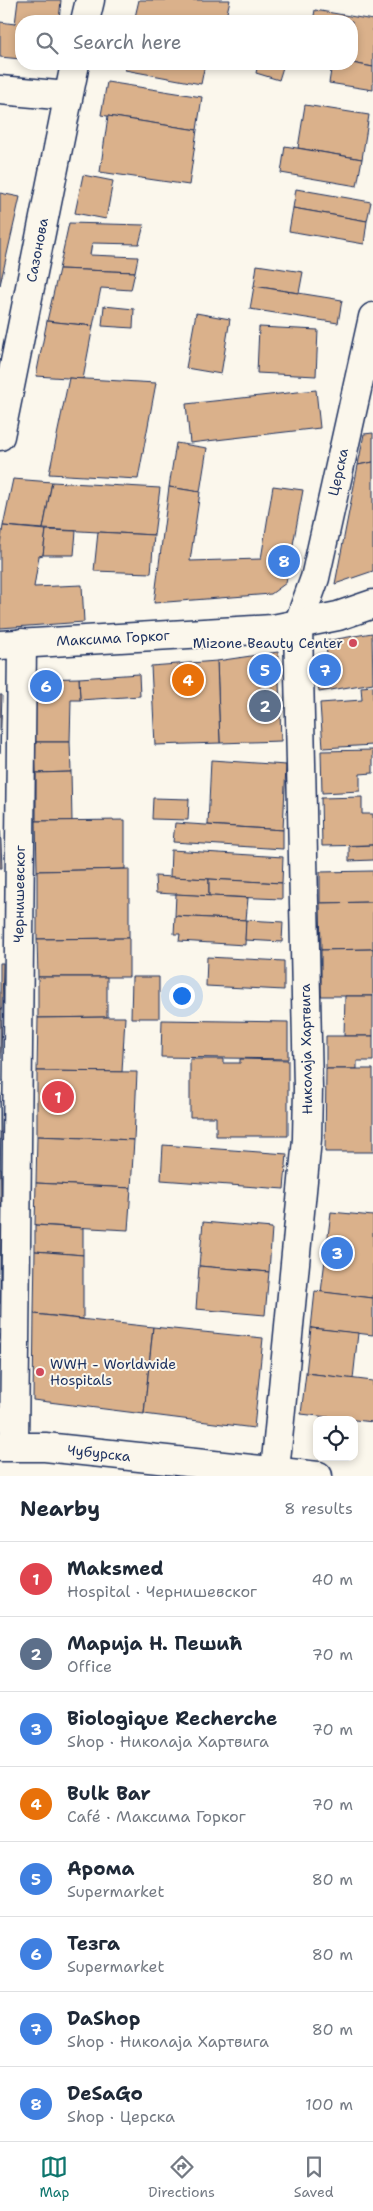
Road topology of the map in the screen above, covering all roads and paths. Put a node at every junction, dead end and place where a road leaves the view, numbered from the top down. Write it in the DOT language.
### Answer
graph roads {
  1 [pos="90,0"];
  2 [pos="86,15"];
  3 [pos="74,70"];
  4 [pos="0,90"];
  5 [pos="68,96"];
  6 [pos="373,317"];
  7 [pos="0,436"];
  8 [pos="373,604"];
  9 [pos="298,625"];
  10 [pos="11,644"];
  11 [pos="7,1446"];
  12 [pos="91,1464"];
  13 [pos="230,1471"];
  14 [pos="275,1471"];
  15 [pos="318,1476"];
  1 -- 2 [label="street"];
  3 -- 5 [label="street, Сазонова"];
  4 -- 5 [label="street"];
  5 -- 7 [label="street, Сазонова"];
  6 -- 9 [label="street, Церска"];
  8 -- 9 [label="street, Максима Горког"];
  9 -- 10 [label="street, Максима Горког"];
  9 -- 14 [label="street, Николаја Хартвига"];
  10 -- 11 [label="street, Чернишевског"];
  11 -- 12 [label="street, Чубурска"];
  12 -- 13 [label="street, Чубурска"];
  13 -- 14 [label="street, Чубурска"];
  14 -- 15 [label="street, Чубурска"];
}
